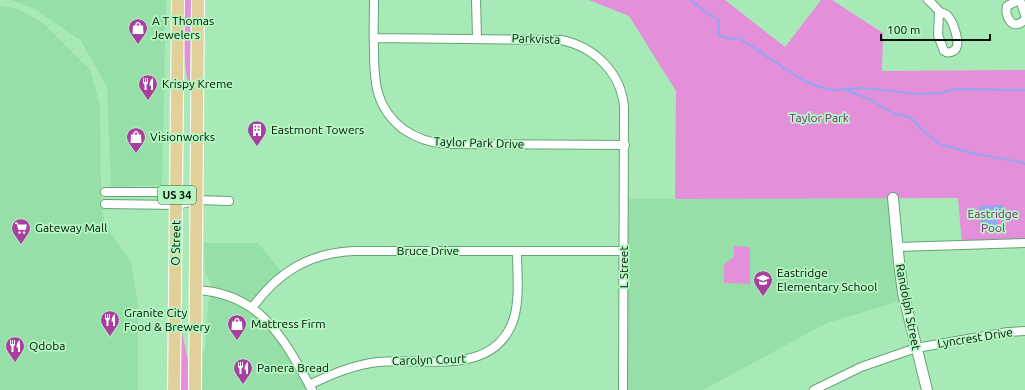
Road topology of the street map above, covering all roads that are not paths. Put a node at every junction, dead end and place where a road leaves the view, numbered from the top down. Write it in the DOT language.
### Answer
graph roads {
  1 [pos="178,0"];
  2 [pos="198,0"];
  3 [pos="374,0"];
  4 [pos="476,0"];
  5 [pos="928,0"];
  6 [pos="1019,0"];
  7 [pos="939,12"];
  8 [pos="1025,15"];
  9 [pos="1025,19"];
  10 [pos="374,38"];
  11 [pos="477,38"];
  12 [pos="624,145"];
  13 [pos="105,192"];
  14 [pos="177,192"];
  15 [pos="893,198"];
  16 [pos="197,200"];
  17 [pos="229,201"];
  18 [pos="105,204"];
  19 [pos="177,205"];
  20 [pos="1025,243"];
  21 [pos="897,247"];
  22 [pos="517,251"];
  23 [pos="624,251"];
  24 [pos="196,290"];
  25 [pos="252,308"];
  26 [pos="1025,331"];
  27 [pos="916,348"];
  28 [pos="311,387"];
  29 [pos="174,390"];
  30 [pos="195,390"];
  31 [pos="623,390"];
  32 [pos="814,390"];
  33 [pos="927,390"];
  1 -- 14 [label="main road, O Street / US 34"];
  2 -- 16 [label="main road, O Street / US 34"];
  3 -- 10 [label="street, Taylor Park Drive"];
  4 -- 11 [label="street"];
  5 -- 7 [label="street"];
  6 -- 8 [label="street"];
  6 -- 9 [label="street"];
  10 -- 11 [label="street, Parkvista"];
  10 -- 12 [label="street, Taylor Park Drive"];
  11 -- 12 [label="street, Parkvista"];
  12 -- 23 [label="street, L Street"];
  13 -- 14 [label="street"];
  14 -- 16 [label="street"];
  14 -- 19 [label="main road, O Street / US 34"];
  15 -- 21 [label="street, Randolph Street"];
  16 -- 17 [label="street"];
  16 -- 19 [label="street"];
  16 -- 24 [label="main road, O Street / US 34"];
  18 -- 19 [label="street"];
  19 -- 29 [label="main road, O Street / US 34"];
  20 -- 21 [label="street"];
  21 -- 27 [label="street, Randolph Street"];
  22 -- 23 [label="street, Bruce Drive"];
  22 -- 25 [label="street, Bruce Drive"];
  22 -- 28 [label="street, Carolyn Court"];
  23 -- 31 [label="street, L Street"];
  24 -- 25 [label="street"];
  24 -- 30 [label="main road, O Street / US 34"];
  25 -- 28 [label="street"];
  26 -- 27 [label="street, Lyncrest Drive"];
  27 -- 32 [label="street, Lyncrest Drive"];
  27 -- 33 [label="street, Randolph Street"];
}
